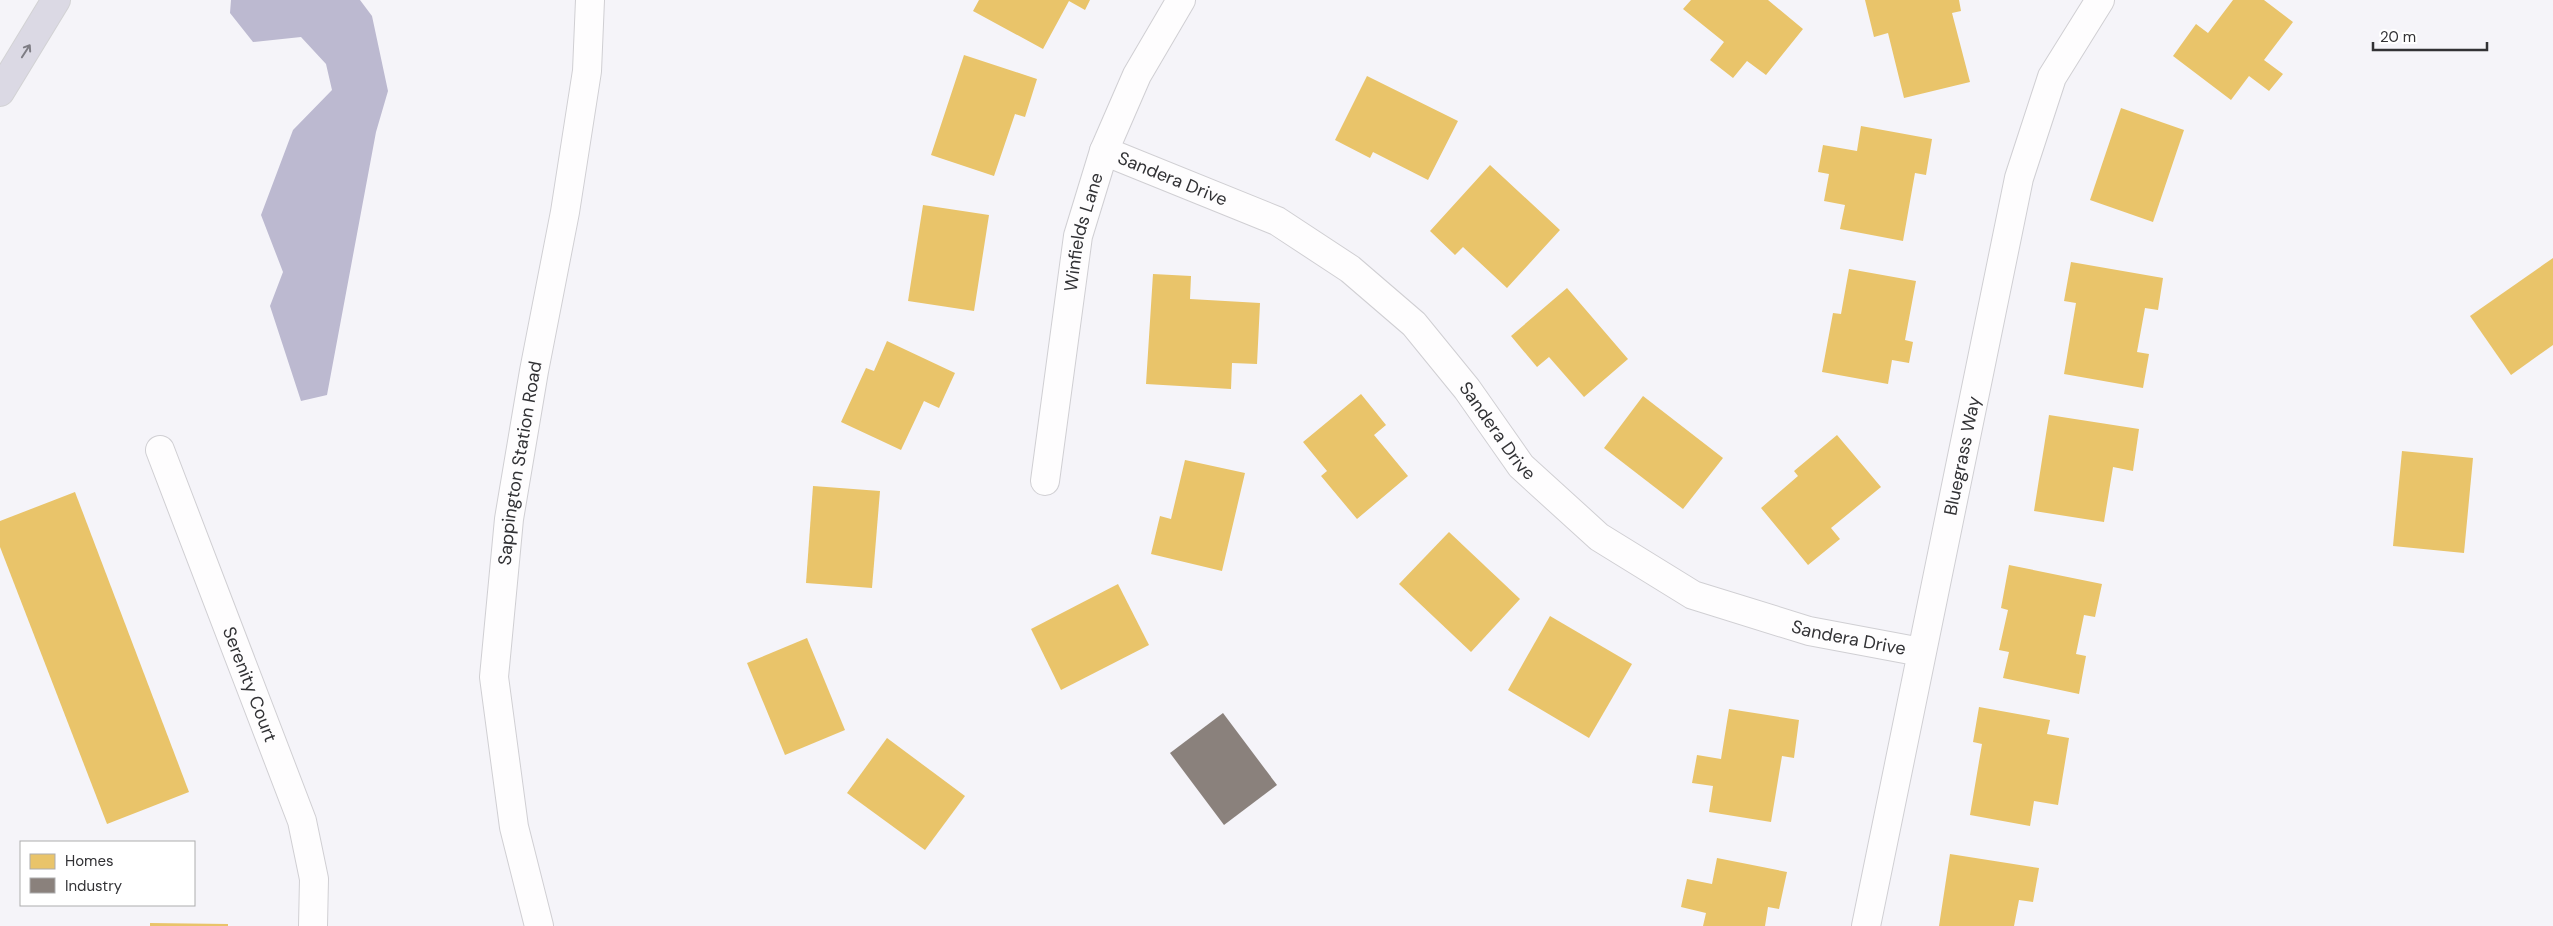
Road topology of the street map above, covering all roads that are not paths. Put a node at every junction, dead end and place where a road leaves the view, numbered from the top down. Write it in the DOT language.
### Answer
graph roads {
  1 [pos="56,0"];
  2 [pos="590,0"];
  3 [pos="1181,0"];
  4 [pos="2100,0"];
  5 [pos="0,92"];
  6 [pos="1104,151"];
  7 [pos="160,450"];
  8 [pos="1045,481"];
  9 [pos="1921,652"];
  10 [pos="313,926"];
  11 [pos="540,926"];
  12 [pos="1866,926"];
  5 -- 1 [label="highway, one-way"];
  2 -- 11 [label="street, Sappington Station Road"];
  3 -- 6 [label="street, Winfields Lane"];
  4 -- 9 [label="street, Bluegrass Way"];
  6 -- 8 [label="street, Winfields Lane"];
  6 -- 9 [label="street, Sandera Drive"];
  7 -- 10 [label="street, Serenity Court"];
  9 -- 12 [label="street, Bluegrass Way"];
}
